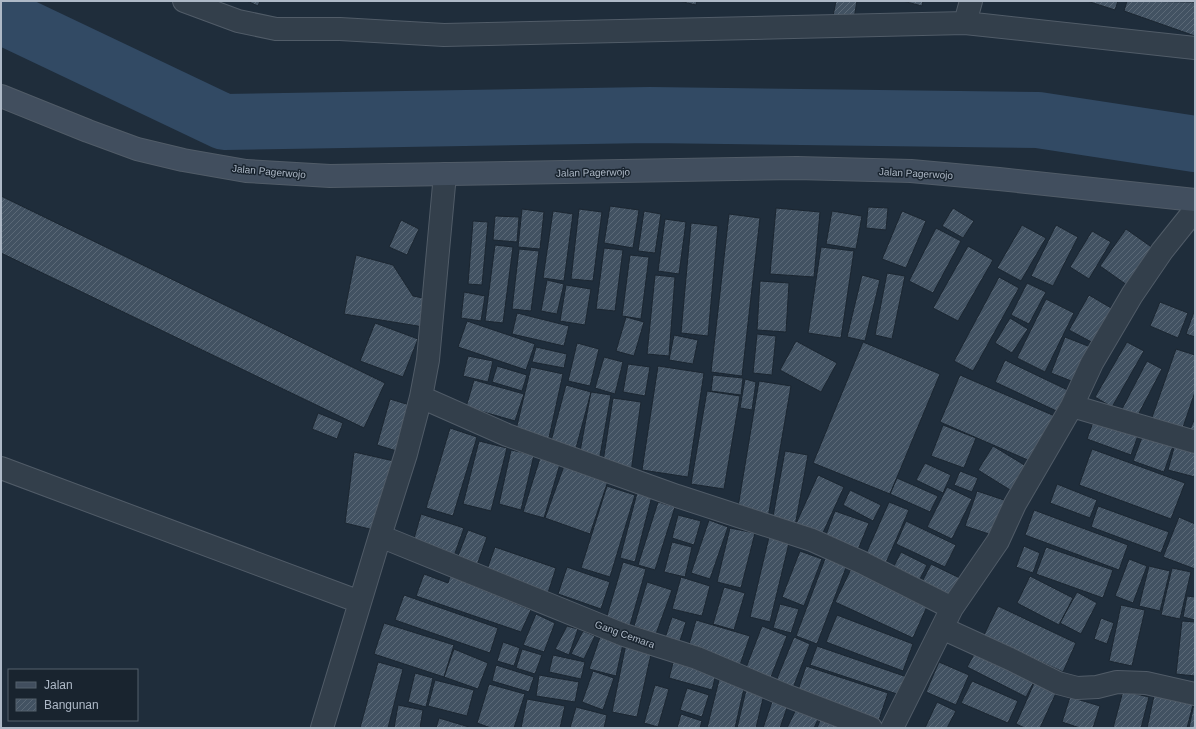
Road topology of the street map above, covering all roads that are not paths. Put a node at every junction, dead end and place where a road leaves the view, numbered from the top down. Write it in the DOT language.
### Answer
graph roads {
  1 [pos="184,1"];
  2 [pos="971,1"];
  3 [pos="965,23"];
  4 [pos="1195,48"];
  5 [pos="1,96"];
  6 [pos="445,174"];
  7 [pos="1195,200"];
  8 [pos="1195,207"];
  9 [pos="421,397"];
  10 [pos="1072,406"];
  11 [pos="1195,442"];
  12 [pos="1,468"];
  13 [pos="380,536"];
  14 [pos="360,602"];
  15 [pos="952,608"];
  16 [pos="942,628"];
  17 [pos="1195,694"];
  18 [pos="322,728"];
  19 [pos="871,728"];
  20 [pos="892,728"];
  1 -- 3 [label="street"];
  2 -- 3 [label="street"];
  3 -- 4 [label="street"];
  5 -- 6 [label="main road, Jalan Pagerwojo"];
  6 -- 7 [label="main road, Jalan Pagerwojo"];
  6 -- 9 [label="street"];
  8 -- 10 [label="street"];
  9 -- 13 [label="street"];
  9 -- 15 [label="street"];
  10 -- 11 [label="street"];
  10 -- 15 [label="street"];
  12 -- 14 [label="street"];
  13 -- 14 [label="street"];
  13 -- 19 [label="street, Gang Cemara"];
  14 -- 18 [label="street"];
  15 -- 16 [label="street"];
  16 -- 17 [label="street"];
  16 -- 20 [label="street"];
}
